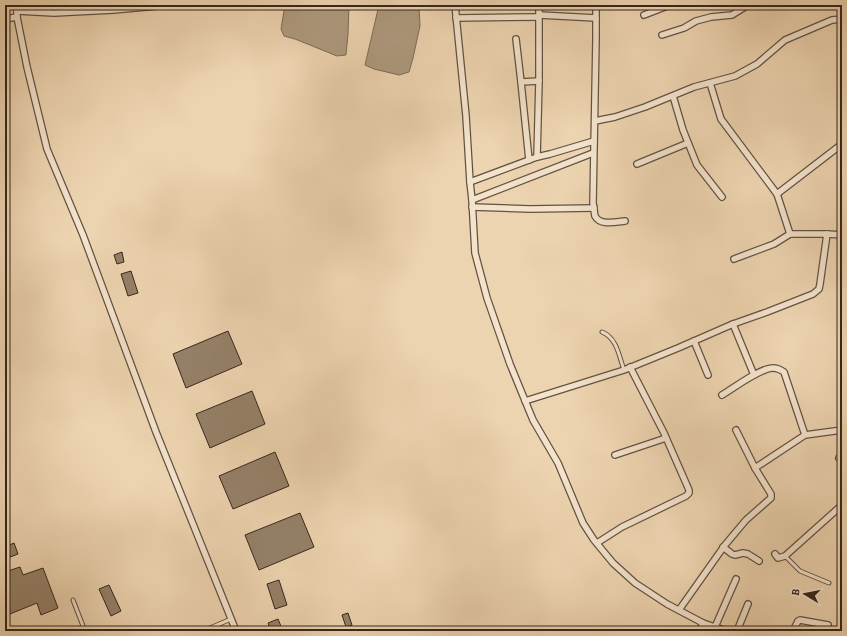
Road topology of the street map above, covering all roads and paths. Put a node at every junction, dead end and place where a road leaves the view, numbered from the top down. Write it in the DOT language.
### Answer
graph roads {
  1 [pos="169,5"];
  2 [pos="455,5"];
  3 [pos="539,5"];
  4 [pos="596,5"];
  5 [pos="670,5"];
  6 [pos="748,5"];
  7 [pos="17,11"];
  8 [pos="644,15"];
  9 [pos="539,16"];
  10 [pos="456,18"];
  11 [pos="596,18"];
  12 [pos="5,19"];
  13 [pos="842,19"];
  14 [pos="662,35"];
  15 [pos="516,39"];
  16 [pos="539,81"];
  17 [pos="521,82"];
  18 [pos="710,83"];
  19 [pos="673,96"];
  20 [pos="595,121"];
  21 [pos="594,141"];
  22 [pos="688,143"];
  23 [pos="842,144"];
  24 [pos="594,153"];
  25 [pos="536,157"];
  26 [pos="529,160"];
  27 [pos="637,164"];
  28 [pos="470,182"];
  29 [pos="777,194"];
  30 [pos="722,197"];
  31 [pos="472,200"];
  32 [pos="472,207"];
  33 [pos="594,208"];
  34 [pos="625,221"];
  35 [pos="790,234"];
  36 [pos="827,234"];
  37 [pos="842,235"];
  38 [pos="734,259"];
  39 [pos="733,324"];
  40 [pos="602,332"];
  41 [pos="694,341"];
  42 [pos="630,368"];
  43 [pos="624,370"];
  44 [pos="708,374"];
  45 [pos="754,375"];
  46 [pos="722,395"];
  47 [pos="525,401"];
  48 [pos="736,430"];
  49 [pos="842,430"];
  50 [pos="805,435"];
  51 [pos="666,438"];
  52 [pos="615,455"];
  53 [pos="755,468"];
  54 [pos="842,505"];
  55 [pos="597,543"];
  56 [pos="723,547"];
  57 [pos="775,554"];
  58 [pos="784,556"];
  59 [pos="759,561"];
  60 [pos="736,579"];
  61 [pos="829,583"];
  62 [pos="73,600"];
  63 [pos="748,604"];
  64 [pos="679,610"];
  65 [pos="231,619"];
  66 [pos="703,623"];
  67 [pos="828,625"];
  68 [pos="715,627"];
  69 [pos="85,631"];
  70 [pos="203,631"];
  71 [pos="236,631"];
  72 [pos="700,631"];
  73 [pos="728,631"];
  74 [pos="738,631"];
  75 [pos="793,631"];
  1 -- 7 [label="street"];
  2 -- 10 [label="street"];
  3 -- 9 [label="street"];
  4 -- 11 [label="street"];
  5 -- 8 [label="street"];
  6 -- 14 [label="street"];
  7 -- 12 [label="street"];
  7 -- 65 [label="street"];
  9 -- 10 [label="street"];
  9 -- 11 [label="street"];
  9 -- 16 [label="street"];
  10 -- 28 [label="street"];
  11 -- 20 [label="street"];
  13 -- 18 [label="street"];
  15 -- 17 [label="street"];
  16 -- 17 [label="street"];
  16 -- 25 [label="street"];
  17 -- 26 [label="street"];
  18 -- 19 [label="street"];
  18 -- 29 [label="street"];
  19 -- 20 [label="street"];
  19 -- 22 [label="street"];
  20 -- 21 [label="street"];
  21 -- 24 [label="street"];
  21 -- 25 [label="street"];
  22 -- 27 [label="street"];
  22 -- 30 [label="street"];
  23 -- 29 [label="street"];
  24 -- 31 [label="street"];
  24 -- 33 [label="street"];
  25 -- 26 [label="street"];
  26 -- 28 [label="street"];
  28 -- 31 [label="street"];
  29 -- 35 [label="street"];
  31 -- 32 [label="street"];
  32 -- 33 [label="street"];
  32 -- 47 [label="street"];
  33 -- 34 [label="street"];
  35 -- 36 [label="street"];
  35 -- 38 [label="street"];
  36 -- 37 [label="street"];
  36 -- 39 [label="street"];
  39 -- 41 [label="street"];
  39 -- 45 [label="street"];
  40 -- 43 [label="lane"];
  41 -- 42 [label="street"];
  41 -- 44 [label="street"];
  42 -- 43 [label="street"];
  42 -- 51 [label="street"];
  43 -- 47 [label="street"];
  45 -- 46 [label="street"];
  45 -- 50 [label="street"];
  47 -- 55 [label="street"];
  48 -- 53 [label="street"];
  49 -- 50 [label="street"];
  50 -- 53 [label="street"];
  51 -- 52 [label="street"];
  51 -- 55 [label="street"];
  53 -- 56 [label="street"];
  54 -- 58 [label="street"];
  55 -- 64 [label="street"];
  56 -- 59 [label="street"];
  56 -- 64 [label="street"];
  57 -- 58 [label="street"];
  58 -- 61 [label="lane"];
  60 -- 68 [label="street"];
  62 -- 69 [label="lane"];
  63 -- 74 [label="street"];
  64 -- 66 [label="street"];
  65 -- 70 [label="lane"];
  65 -- 71 [label="street"];
  66 -- 68 [label="street"];
  66 -- 72 [label="street"];
  67 -- 75 [label="street"];
  68 -- 73 [label="street"];
}
